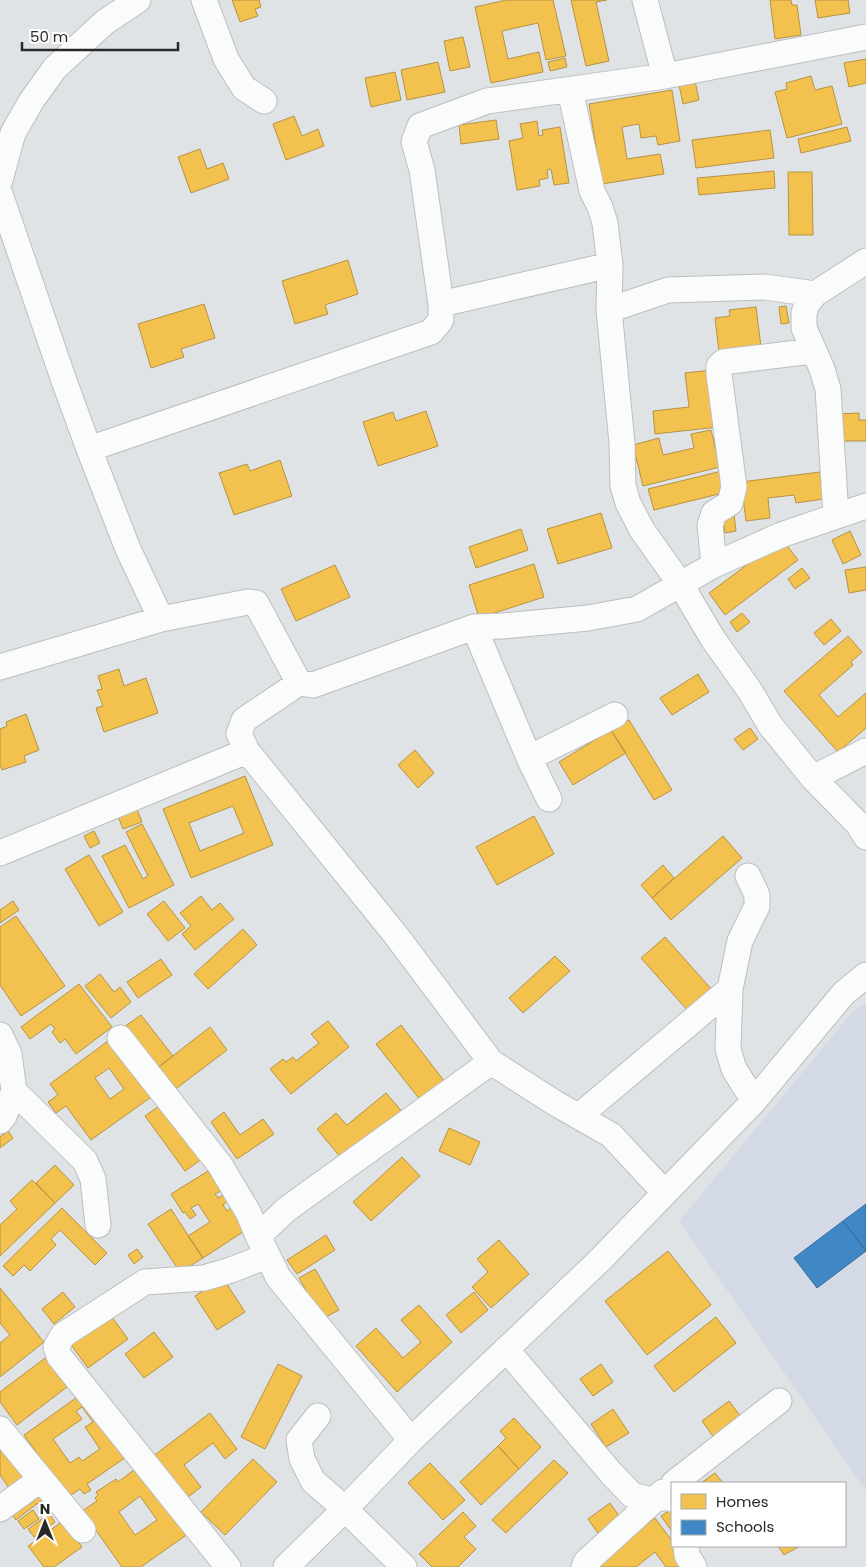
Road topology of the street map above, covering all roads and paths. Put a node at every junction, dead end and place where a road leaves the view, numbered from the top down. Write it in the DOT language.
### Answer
graph roads {
  1 [pos="138,0"];
  2 [pos="204,0"];
  3 [pos="645,0"];
  4 [pos="866,37"];
  5 [pos="664,76"];
  6 [pos="570,90"];
  7 [pos="264,101"];
  8 [pos="0,180"];
  9 [pos="0,194"];
  10 [pos="866,261"];
  11 [pos="610,265"];
  12 [pos="815,294"];
  13 [pos="441,304"];
  14 [pos="609,310"];
  15 [pos="813,351"];
  16 [pos="89,449"];
  17 [pos="866,506"];
  18 [pos="836,516"];
  19 [pos="714,565"];
  20 [pos="681,585"];
  21 [pos="161,619"];
  22 [pos="474,627"];
  23 [pos="0,668"];
  24 [pos="299,683"];
  25 [pos="615,715"];
  26 [pos="247,751"];
  27 [pos="866,751"];
  28 [pos="529,758"];
  29 [pos="813,778"];
  30 [pos="549,799"];
  31 [pos="866,838"];
  32 [pos="0,853"];
  33 [pos="748,876"];
  34 [pos="866,975"];
  35 [pos="730,990"];
  36 [pos="0,1036"];
  37 [pos="120,1038"];
  38 [pos="491,1062"];
  39 [pos="14,1091"];
  40 [pos="754,1101"];
  41 [pos="579,1116"];
  42 [pos="0,1121"];
  43 [pos="665,1193"];
  44 [pos="98,1225"];
  45 [pos="262,1246"];
  46 [pos="506,1350"];
  47 [pos="779,1401"];
  48 [pos="318,1416"];
  49 [pos="0,1429"];
  50 [pos="411,1440"];
  51 [pos="41,1478"];
  52 [pos="676,1482"];
  53 [pos="671,1487"];
  54 [pos="662,1500"];
  55 [pos="0,1509"];
  56 [pos="345,1509"];
  57 [pos="83,1530"];
  58 [pos="686,1547"];
  59 [pos="228,1567"];
  60 [pos="286,1567"];
  61 [pos="404,1567"];
  62 [pos="584,1567"];
  63 [pos="694,1567"];
  1 -- 8 [label="street"];
  2 -- 7 [label="street"];
  3 -- 5 [label="street"];
  4 -- 5 [label="street"];
  5 -- 6 [label="street"];
  6 -- 11 [label="street"];
  6 -- 13 [label="street"];
  9 -- 16 [label="street"];
  10 -- 12 [label="street"];
  11 -- 13 [label="street"];
  11 -- 14 [label="street"];
  12 -- 14 [label="street"];
  12 -- 15 [label="street"];
  13 -- 16 [label="street"];
  14 -- 20 [label="street"];
  15 -- 18 [label="street"];
  15 -- 19 [label="street"];
  16 -- 21 [label="street"];
  17 -- 18 [label="street"];
  18 -- 19 [label="street"];
  19 -- 20 [label="street"];
  20 -- 22 [label="street"];
  20 -- 29 [label="street"];
  21 -- 23 [label="street"];
  21 -- 24 [label="street"];
  22 -- 24 [label="street"];
  22 -- 28 [label="street"];
  24 -- 26 [label="street"];
  25 -- 28 [label="street"];
  26 -- 32 [label="street"];
  26 -- 38 [label="street"];
  27 -- 29 [label="street"];
  28 -- 30 [label="street"];
  29 -- 31 [label="street"];
  33 -- 35 [label="street"];
  34 -- 40 [label="street"];
  35 -- 40 [label="street"];
  35 -- 41 [label="street"];
  36 -- 39 [label="street"];
  37 -- 45 [label="street"];
  38 -- 41 [label="street"];
  38 -- 45 [label="street"];
  39 -- 42 [label="street"];
  39 -- 44 [label="street"];
  40 -- 43 [label="street"];
  41 -- 43 [label="street"];
  43 -- 46 [label="street"];
  45 -- 50 [label="street"];
  45 -- 59 [label="street"];
  46 -- 50 [label="street"];
  46 -- 54 [label="street"];
  47 -- 52 [label="street"];
  48 -- 56 [label="street"];
  49 -- 51 [label="street"];
  50 -- 56 [label="street"];
  51 -- 55 [label="street"];
  51 -- 57 [label="street"];
  53 -- 54 [label="street"];
  54 -- 62 [label="street"];
  56 -- 60 [label="street"];
  56 -- 61 [label="street"];
  58 -- 63 [label="street"];
}
